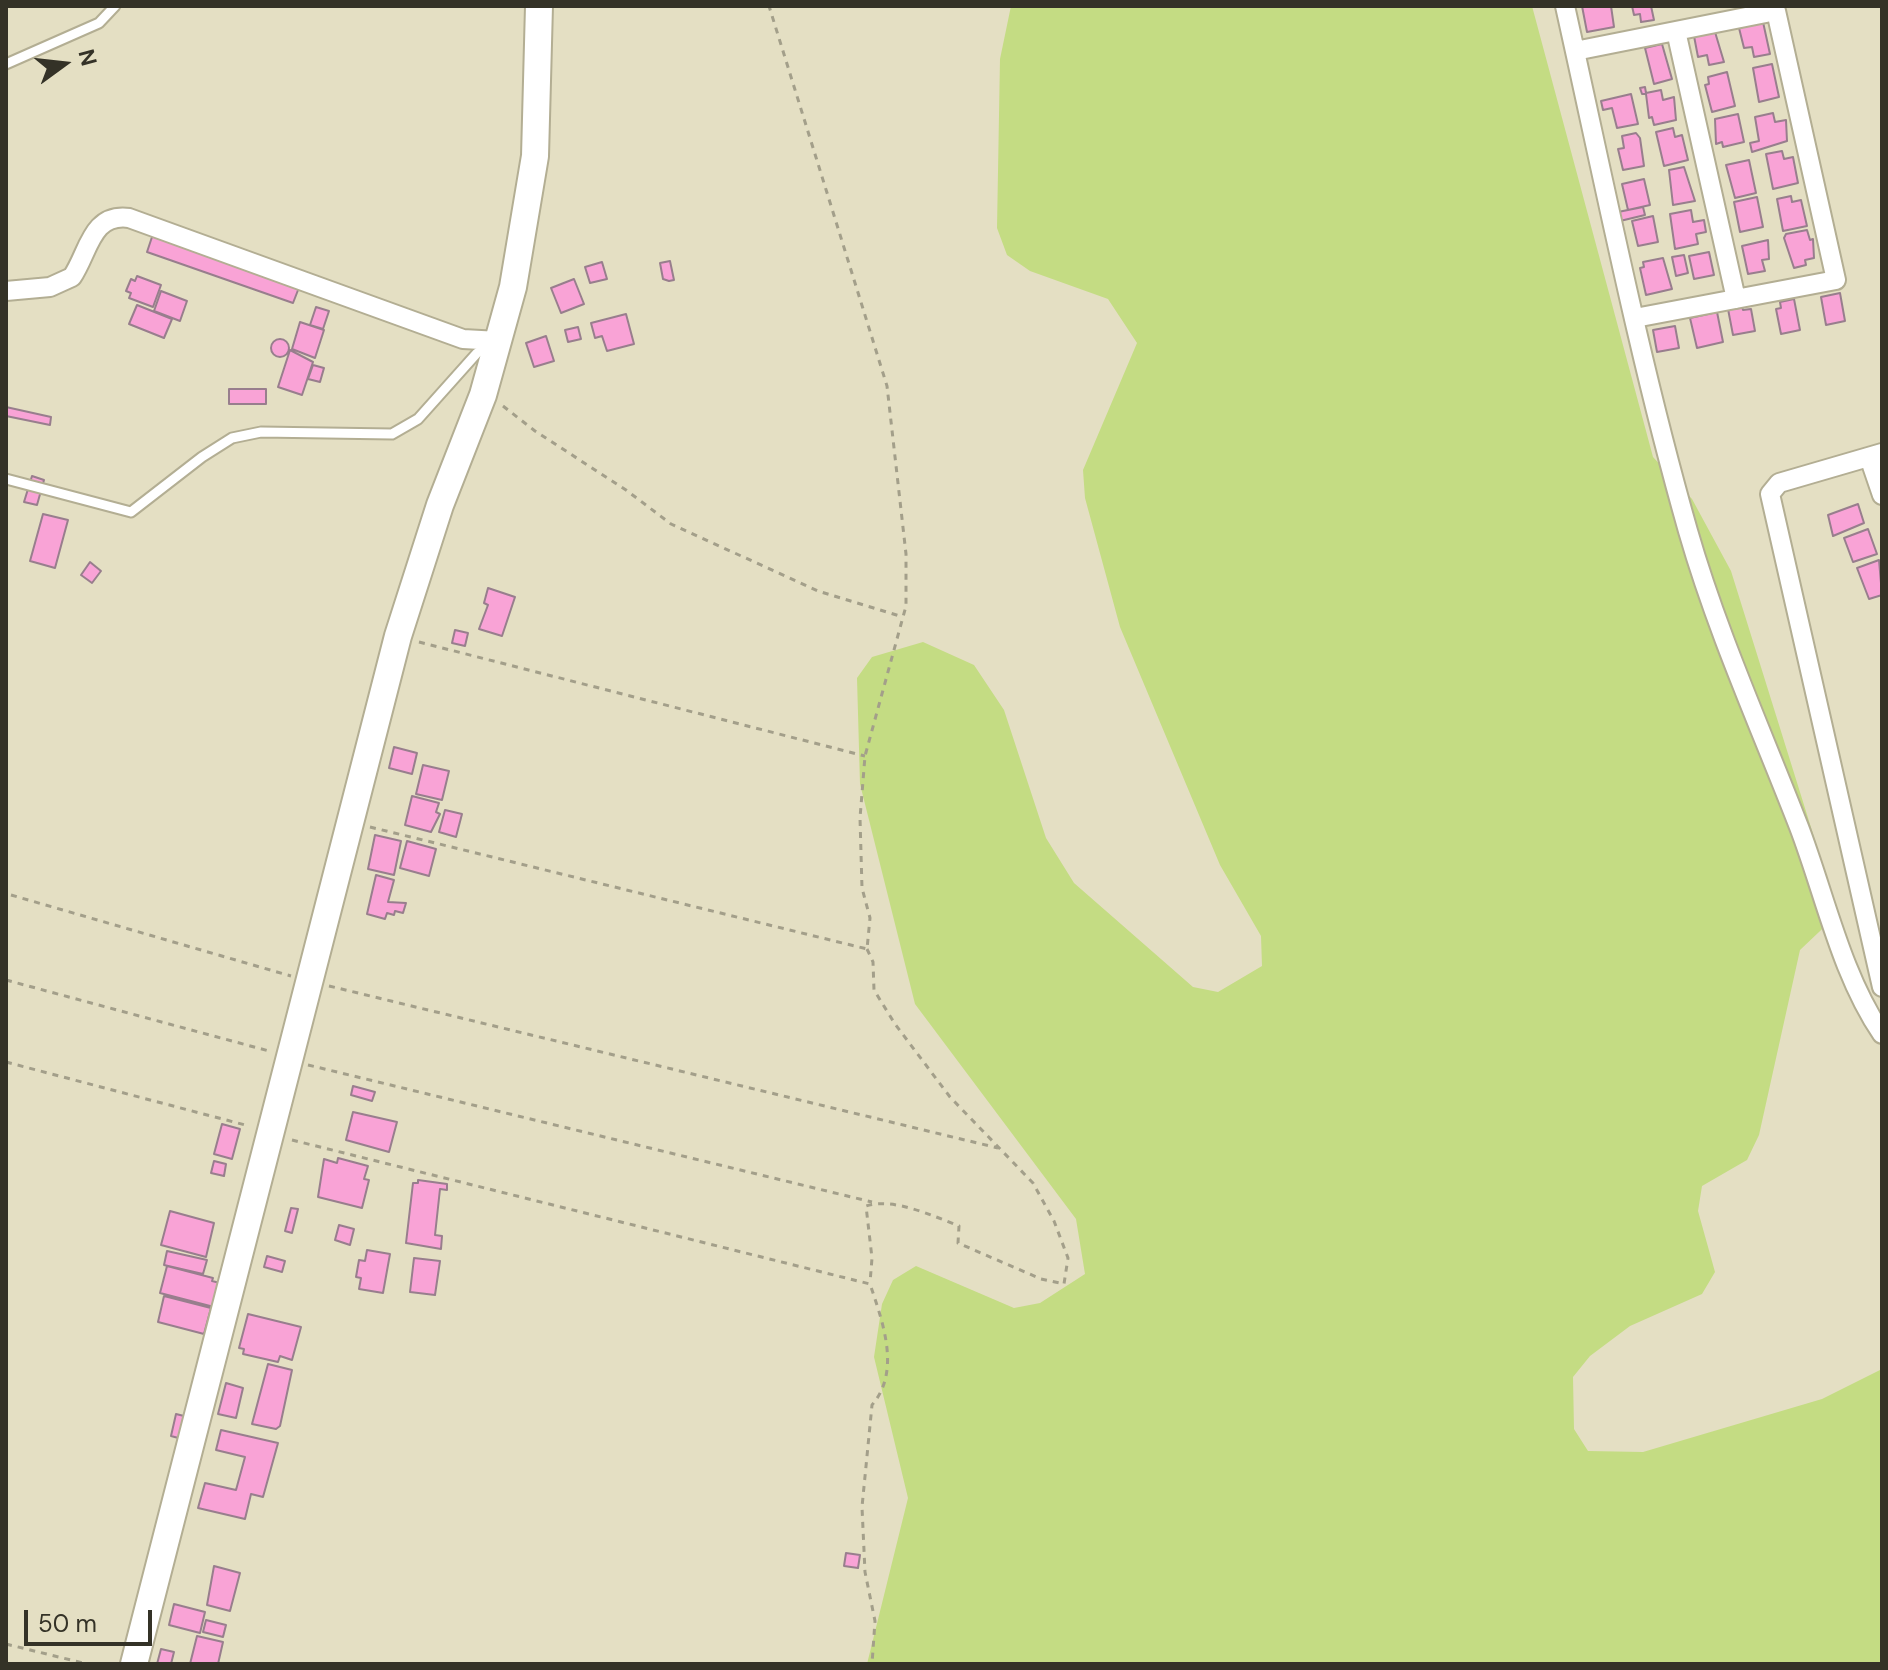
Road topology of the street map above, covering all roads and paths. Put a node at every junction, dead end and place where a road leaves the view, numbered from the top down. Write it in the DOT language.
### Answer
graph roads {
  1 [pos="115,6"];
  2 [pos="539,6"];
  3 [pos="769,6"];
  4 [pos="1565,6"];
  5 [pos="1676,31"];
  6 [pos="1575,51"];
  7 [pos="6,64"];
  8 [pos="6,291"];
  9 [pos="1736,299"];
  10 [pos="1635,318"];
  11 [pos="499,341"];
  12 [pos="483,395"];
  13 [pos="1875,455"];
  14 [pos="6,479"];
  15 [pos="1882,495"];
  16 [pos="903,617"];
  17 [pos="398,636"];
  18 [pos="865,756"];
  19 [pos="351,823"];
  20 [pos="11,895"];
  21 [pos="867,949"];
  22 [pos="6,980"];
  23 [pos="310,981"];
  24 [pos="1882,987"];
  25 [pos="1882,1034"];
  26 [pos="289,1058"];
  27 [pos="6,1062"];
  28 [pos="272,1133"];
  29 [pos="998,1148"];
  30 [pos="875,1203"];
  31 [pos="870,1284"];
  32 [pos="6,1644"];
  33 [pos="87,1664"];
  34 [pos="134,1664"];
  35 [pos="872,1664"];
  1 -- 7 [label="lane"];
  2 -- 11 [label="street"];
  3 -- 16 [label="path"];
  4 -- 6 [label="street"];
  5 -- 6 [label="street"];
  5 -- 9 [label="street"];
  5 -- 9 [label="street"];
  6 -- 10 [label="street"];
  8 -- 11 [label="street"];
  9 -- 10 [label="street"];
  10 -- 25 [label="street"];
  11 -- 12 [label="street"];
  11 -- 14 [label="lane"];
  12 -- 16 [label="path"];
  12 -- 17 [label="street"];
  13 -- 15 [label="street"];
  13 -- 24 [label="street"];
  16 -- 18 [label="path"];
  17 -- 18 [label="path"];
  17 -- 19 [label="street"];
  18 -- 21 [label="path"];
  19 -- 21 [label="path"];
  19 -- 23 [label="street"];
  20 -- 23 [label="path"];
  21 -- 29 [label="path"];
  22 -- 26 [label="path"];
  23 -- 26 [label="street"];
  23 -- 29 [label="path"];
  26 -- 28 [label="street"];
  26 -- 30 [label="path"];
  27 -- 28 [label="path"];
  28 -- 31 [label="path"];
  28 -- 34 [label="street"];
  29 -- 30 [label="path"];
  30 -- 31 [label="path"];
  31 -- 35 [label="path"];
  32 -- 33 [label="path"];
}
